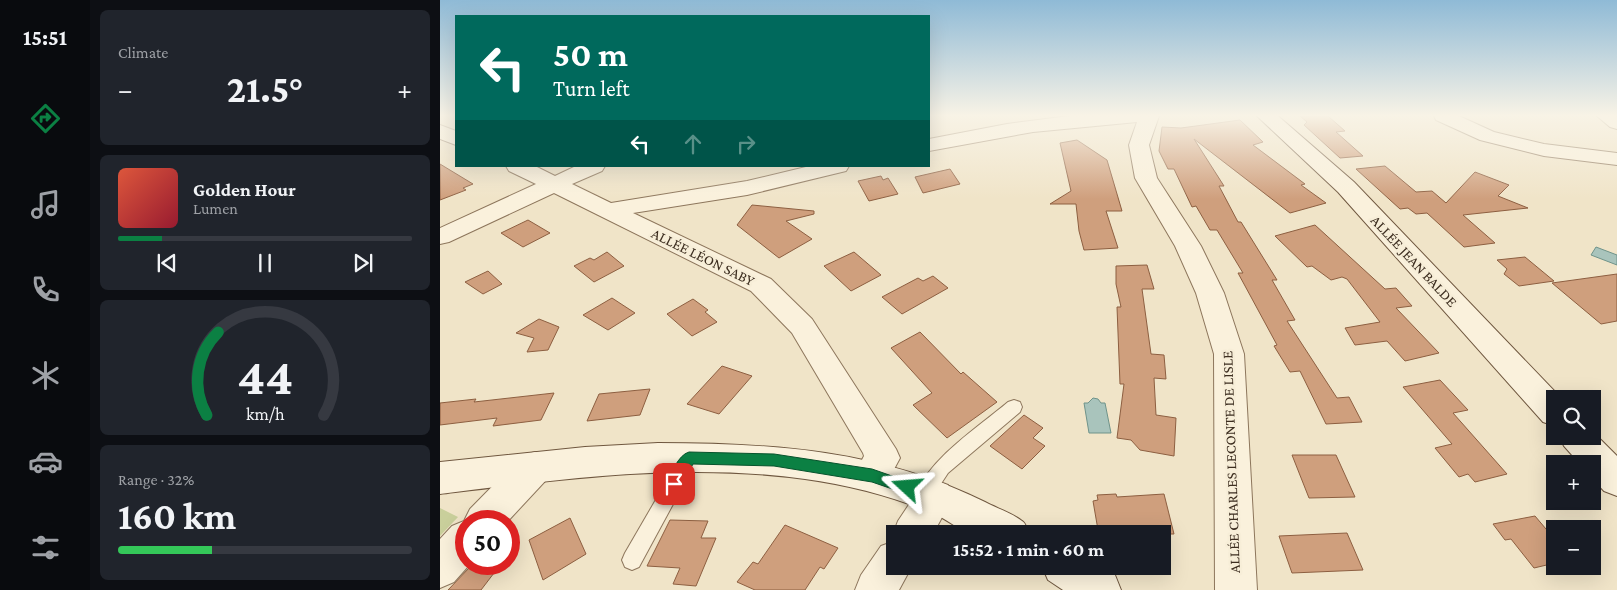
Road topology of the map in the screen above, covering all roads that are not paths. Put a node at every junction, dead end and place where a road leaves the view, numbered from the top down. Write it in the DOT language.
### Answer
graph roads {
  1 [pos="1140,144"];
  2 [pos="1297,144"];
  3 [pos="1518,144"];
  4 [pos="1617,159"];
  5 [pos="519,167"];
  6 [pos="592,167"];
  7 [pos="834,167"];
  8 [pos="555,184"];
  9 [pos="608,210"];
  10 [pos="440,237"];
  11 [pos="1546,403"];
  12 [pos="1014,408"];
  13 [pos="1584,445"];
  14 [pos="689,458"];
  15 [pos="535,467"];
  16 [pos="872,475"];
  17 [pos="440,478"];
  18 [pos="1617,480"];
  19 [pos="930,495"];
  20 [pos="494,510"];
  21 [pos="916,525"];
  22 [pos="995,525"];
  23 [pos="455,552"];
  24 [pos="632,560"];
  25 [pos="440,568"];
  26 [pos="886,574"];
  27 [pos="1076,575"];
  28 [pos="876,590"];
  29 [pos="1100,590"];
  30 [pos="1236,590"];
  1 -- 30 [label="street, ALLÉE CHARLES LECONTE DE LISLE"];
  2 -- 11 [label="street, ALLÉE JEAN BALDE"];
  3 -- 4 [label="street"];
  5 -- 8 [label="street, ALLÉE LÉON SABY"];
  6 -- 8 [label="street"];
  7 -- 9 [label="street"];
  8 -- 9 [label="street, ALLÉE LÉON SABY"];
  8 -- 10 [label="street"];
  9 -- 16 [label="street, ALLÉE LÉON SABY"];
  12 -- 19 [label="lane"];
  13 -- 18 [label="street"];
  14 -- 15 [label="street"];
  14 -- 16 [label="street"];
  14 -- 24 [label="lane"];
  15 -- 17 [label="street"];
  15 -- 20 [label="street"];
  16 -- 19 [label="street"];
  19 -- 21 [label="street"];
  19 -- 22 [label="street"];
  23 -- 25 [label="street"];
  26 -- 28 [label="street"];
  27 -- 29 [label="street"];
}
